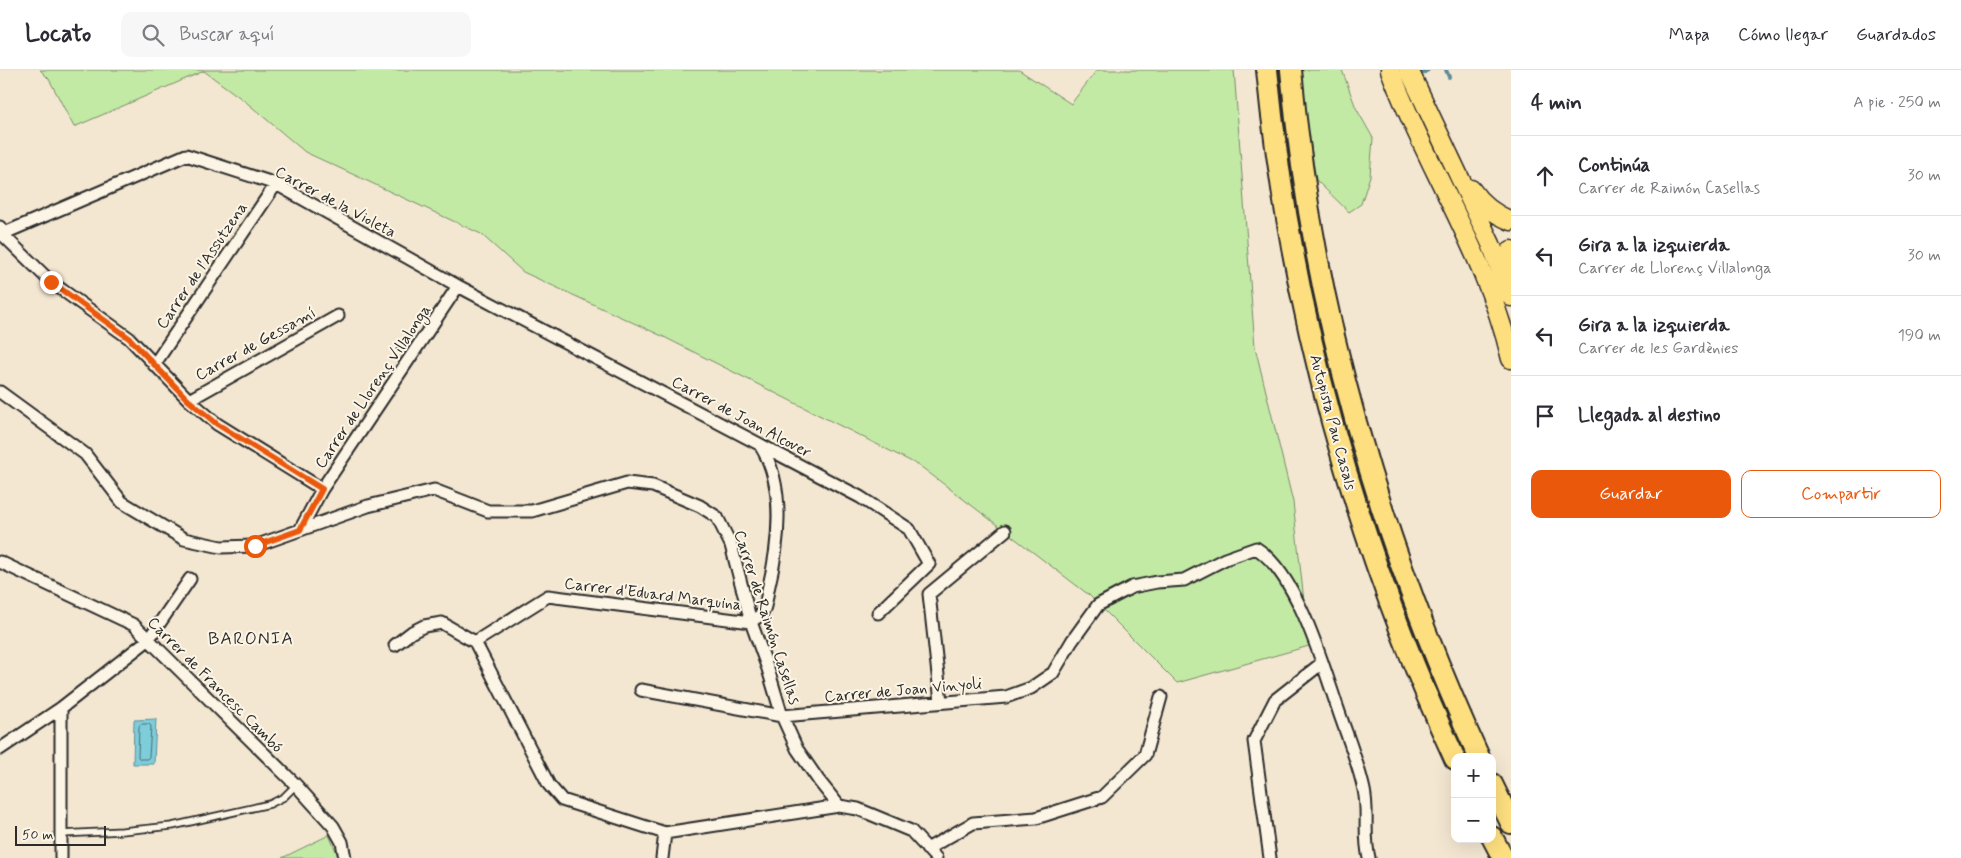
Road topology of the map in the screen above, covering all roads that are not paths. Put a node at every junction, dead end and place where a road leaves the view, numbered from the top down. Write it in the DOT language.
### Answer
graph roads {
  1 [pos="1267,70"];
  2 [pos="1290,70"];
  3 [pos="1390,70"];
  4 [pos="1409,70"];
  5 [pos="1430,160"];
  6 [pos="1454,167"];
  7 [pos="276,184"];
  8 [pos="1511,221"];
  9 [pos="1,232"];
  10 [pos="1511,250"];
  11 [pos="1507,282"];
  12 [pos="458,286"];
  13 [pos="1511,297"];
  14 [pos="338,316"];
  15 [pos="1511,324"];
  16 [pos="1511,360"];
  17 [pos="154,365"];
  18 [pos="0,392"];
  19 [pos="188,400"];
  20 [pos="758,443"];
  21 [pos="322,489"];
  22 [pos="300,530"];
  23 [pos="1005,531"];
  24 [pos="0,562"];
  25 [pos="190,579"];
  26 [pos="878,613"];
  27 [pos="751,622"];
  28 [pos="148,640"];
  29 [pos="475,642"];
  30 [pos="395,645"];
  31 [pos="1322,663"];
  32 [pos="641,690"];
  33 [pos="1161,697"];
  34 [pos="940,702"];
  35 [pos="61,708"];
  36 [pos="782,716"];
  37 [pos="0,749"];
  38 [pos="1452,753"];
  39 [pos="1477,753"];
  40 [pos="296,785"];
  41 [pos="1496,792"];
  42 [pos="840,806"];
  43 [pos="1511,823"];
  44 [pos="665,833"];
  45 [pos="61,834"];
  46 [pos="1495,843"];
  47 [pos="927,849"];
  48 [pos="60,858"];
  49 [pos="346,858"];
  50 [pos="662,858"];
  51 [pos="936,858"];
  52 [pos="1270,858"];
  53 [pos="1369,858"];
  54 [pos="1503,858"];
  1 -- 38 [label="highway, Autopista Pau Casals"];
  2 -- 39 [label="highway, Autopista Pau Casals"];
  3 -- 5 [label="main road"];
  4 -- 6 [label="main road"];
  5 -- 11 [label="main road"];
  5 -- 16 [label="main road"];
  6 -- 8 [label="main road"];
  6 -- 11 [label="main road"];
  7 -- 9 [label="street, Carrer de la Violeta"];
  7 -- 12 [label="street, Carrer de la Violeta"];
  7 -- 17 [label="street, Carrer de l'Assutzena"];
  9 -- 17 [label="street"];
  10 -- 11 [label="main road"];
  11 -- 13 [label="main road"];
  11 -- 15 [label="main road"];
  12 -- 20 [label="street, Carrer de Joan Alcover"];
  12 -- 21 [label="street, Carrer de Llorenç Villalonga"];
  14 -- 19 [label="street, Carrer de Gessamí"];
  17 -- 19 [label="street"];
  18 -- 22 [label="street, Carrer de Raimón Casellas"];
  19 -- 21 [label="street"];
  20 -- 26 [label="street, Carrer de Joan Alcover"];
  20 -- 27 [label="street"];
  21 -- 22 [label="street, Carrer de Llorenç Villalonga"];
  22 -- 27 [label="street, Carrer de Raimón Casellas"];
  23 -- 34 [label="street"];
  24 -- 28 [label="street, Carrer de Francesc Cambó"];
  25 -- 28 [label="street"];
  27 -- 29 [label="street, Carrer d'Eduard Marquina"];
  27 -- 36 [label="street, Carrer de Raimón Casellas"];
  28 -- 35 [label="street"];
  28 -- 40 [label="street, Carrer de Francesc Cambó"];
  29 -- 30 [label="street"];
  29 -- 44 [label="street"];
  31 -- 34 [label="street, Carrer de Joan Vinyoli"];
  31 -- 52 [label="street"];
  31 -- 53 [label="street"];
  32 -- 36 [label="street, Carrer de Joan Vinyoli"];
  33 -- 47 [label="street"];
  34 -- 36 [label="street, Carrer de Joan Vinyoli"];
  35 -- 37 [label="street"];
  35 -- 45 [label="street"];
  36 -- 42 [label="street, Carrer de Raimón Casellas"];
  40 -- 45 [label="lane"];
  40 -- 49 [label="street, Carrer de Francesc Cambó"];
  41 -- 43 [label="highway"];
  42 -- 44 [label="street"];
  42 -- 47 [label="street"];
  44 -- 50 [label="street"];
  45 -- 48 [label="street"];
  46 -- 54 [label="highway"];
  47 -- 51 [label="street"];
}
